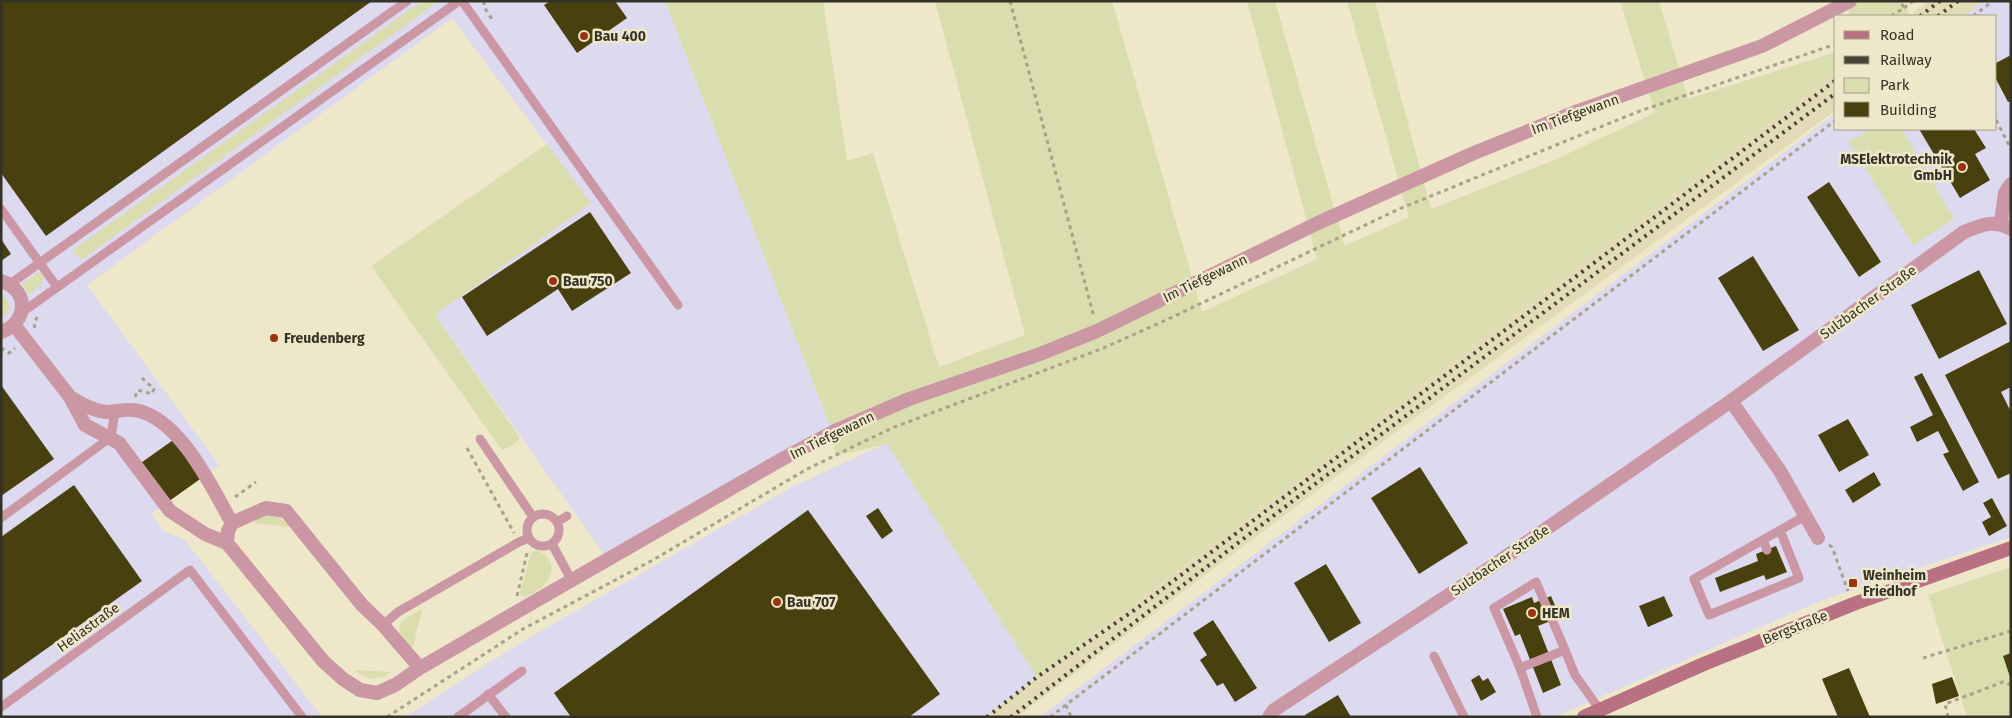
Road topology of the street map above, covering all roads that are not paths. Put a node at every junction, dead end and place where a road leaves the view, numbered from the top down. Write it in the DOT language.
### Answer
graph roads {
  1 [pos="407,1"];
  2 [pos="460,1"];
  3 [pos="1850,1"];
  4 [pos="2011,184"];
  5 [pos="1,209"];
  6 [pos="2006,226"];
  7 [pos="40,262"];
  8 [pos="5,283"];
  9 [pos="57,287"];
  10 [pos="678,305"];
  11 [pos="21,313"];
  12 [pos="14,326"];
  13 [pos="1,332"];
  14 [pos="70,397"];
  15 [pos="1731,401"];
  16 [pos="115,411"];
  17 [pos="110,437"];
  18 [pos="480,438"];
  19 [pos="568,516"];
  20 [pos="1806,516"];
  21 [pos="1,518"];
  22 [pos="533,518"];
  23 [pos="557,522"];
  24 [pos="232,523"];
  25 [pos="1780,530"];
  26 [pos="530,538"];
  27 [pos="1818,538"];
  28 [pos="1763,540"];
  29 [pos="227,543"];
  30 [pos="552,544"];
  31 [pos="2011,548"];
  32 [pos="1767,550"];
  33 [pos="1777,576"];
  34 [pos="572,581"];
  35 [pos="1780,586"];
  36 [pos="383,625"];
  37 [pos="1565,650"];
  38 [pos="1434,656"];
  39 [pos="420,668"];
  40 [pos="1520,668"];
  41 [pos="522,671"];
  42 [pos="488,694"];
  43 [pos="1,706"];
  44 [pos="1600,710"];
  45 [pos="302,717"];
  46 [pos="458,717"];
  47 [pos="506,717"];
  48 [pos="1269,717"];
  49 [pos="1464,717"];
  50 [pos="1537,717"];
  51 [pos="1584,717"];
  1 -- 7 [label="lane"];
  2 -- 9 [label="lane"];
  2 -- 10 [label="lane"];
  3 -- 34 [label="street, Im Tiefgewann"];
  4 -- 6 [label="street"];
  5 -- 7 [label="lane"];
  6 -- 15 [label="street, Sulzbacher Straße"];
  7 -- 8 [label="lane"];
  7 -- 9 [label="lane"];
  8 -- 11 [label="street"];
  9 -- 11 [label="lane"];
  11 -- 12 [label="street"];
  12 -- 13 [label="street"];
  12 -- 14 [label="street"];
  14 -- 16 [label="street"];
  14 -- 17 [label="street"];
  15 -- 20 [label="street"];
  15 -- 48 [label="street, Sulzbacher Straße"];
  16 -- 17 [label="lane"];
  16 -- 24 [label="street"];
  17 -- 21 [label="lane"];
  17 -- 29 [label="street"];
  18 -- 22 [label="lane"];
  19 -- 23 [label="lane"];
  20 -- 25 [label="lane"];
  20 -- 27 [label="street"];
  22 -- 23 [label="lane"];
  22 -- 26 [label="lane"];
  23 -- 30 [label="lane"];
  24 -- 29 [label="street"];
  24 -- 36 [label="street"];
  25 -- 28 [label="lane"];
  25 -- 35 [label="lane"];
  26 -- 30 [label="lane"];
  26 -- 36 [label="lane"];
  28 -- 32 [label="lane"];
  28 -- 35 [label="lane"];
  29 -- 39 [label="street, Im Tiefgewann"];
  30 -- 34 [label="lane"];
  31 -- 44 [label="main road, Bergstraße"];
  33 -- 35 [label="lane"];
  34 -- 39 [label="street, Im Tiefgewann"];
  36 -- 39 [label="street"];
  37 -- 40 [label="lane"];
  37 -- 40 [label="lane"];
  37 -- 44 [label="lane"];
  38 -- 49 [label="lane"];
  40 -- 50 [label="lane"];
  41 -- 42 [label="lane"];
  42 -- 46 [label="lane"];
  42 -- 47 [label="lane"];
  43 -- 45 [label="lane, Heliastraße"];
  44 -- 51 [label="main road, Bergstraße"];
}
